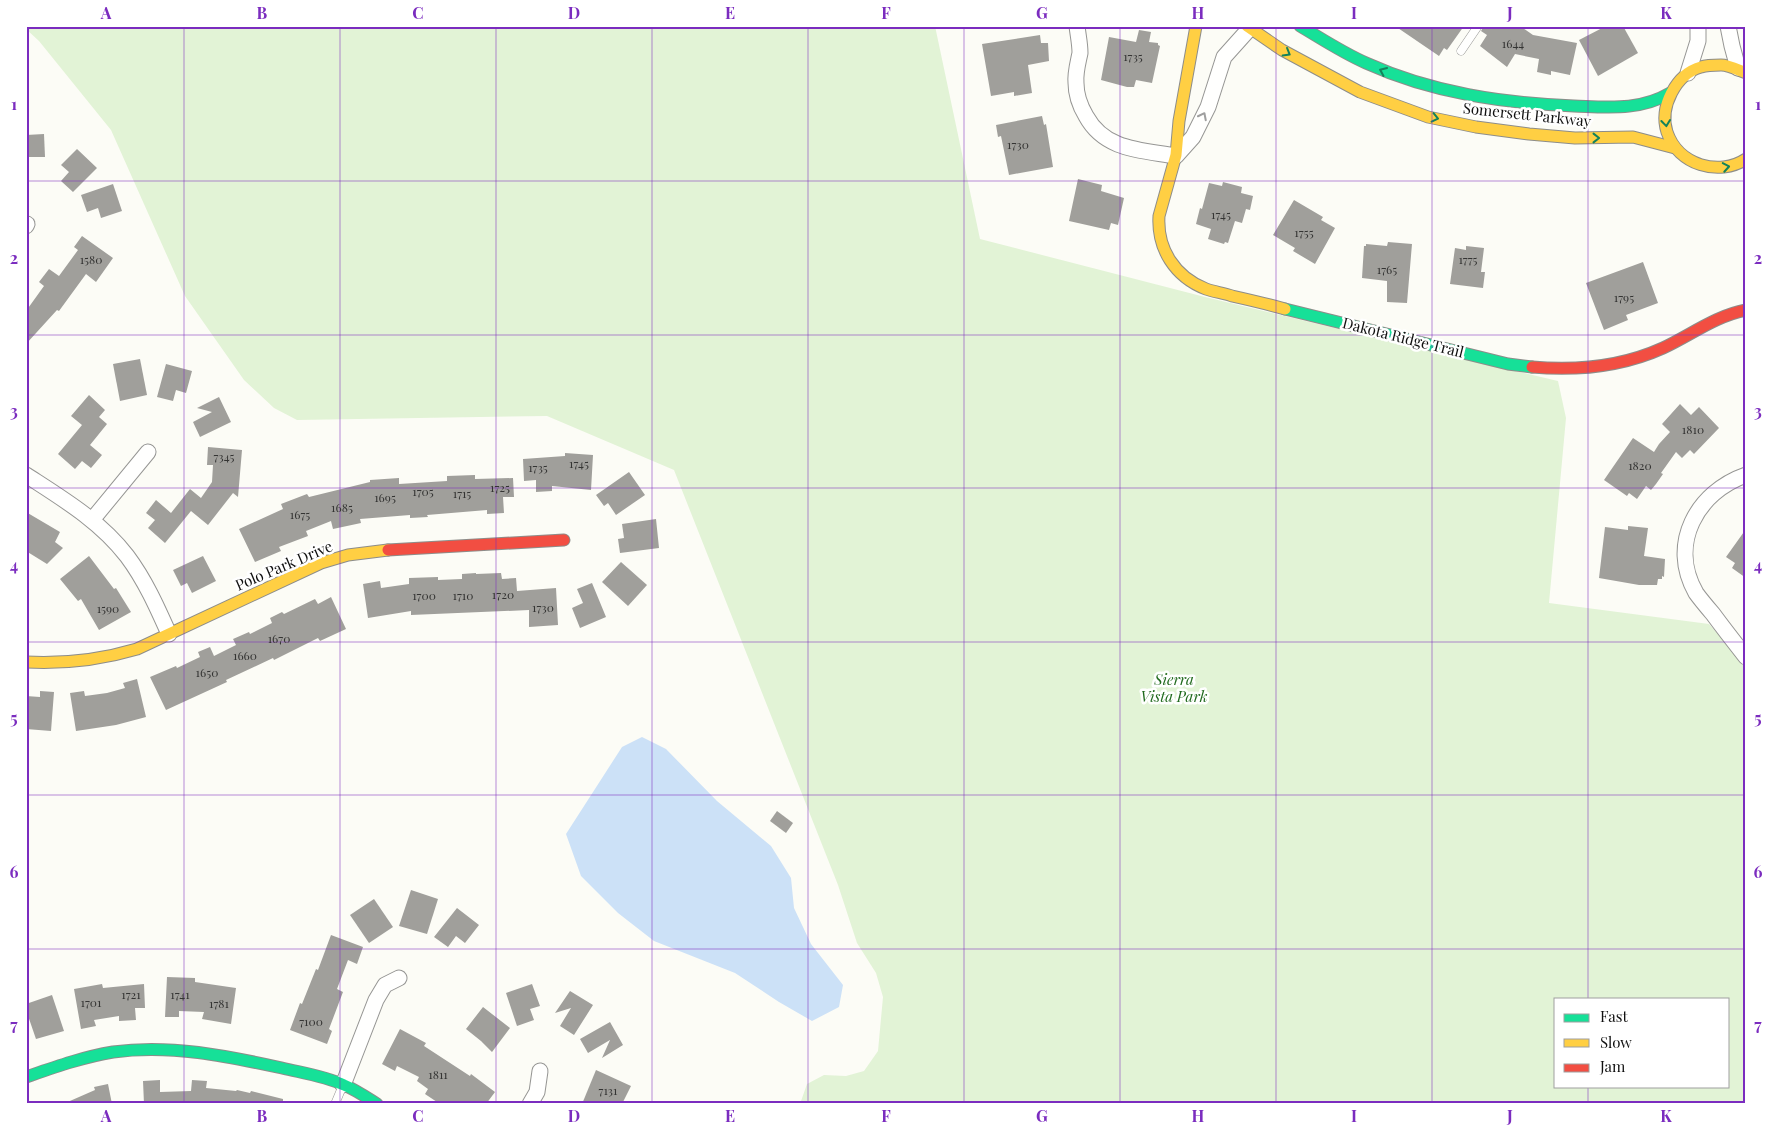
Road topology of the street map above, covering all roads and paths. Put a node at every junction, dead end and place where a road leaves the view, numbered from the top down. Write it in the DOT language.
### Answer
graph roads {
  1 [pos="1077,26"];
  2 [pos="1196,26"];
  3 [pos="1300,26"];
  4 [pos="1478,26"];
  5 [pos="1698,26"];
  6 [pos="1728,26"];
  7 [pos="1248,27"];
  8 [pos="1461,51"];
  9 [pos="1742,70"];
  10 [pos="1688,73"];
  11 [pos="1670,93"];
  12 [pos="1675,148"];
  13 [pos="1176,156"];
  14 [pos="1746,160"];
  15 [pos="1746,310"];
  16 [pos="148,452"];
  17 [pos="26,475"];
  18 [pos="1746,475"];
  19 [pos="92,520"];
  20 [pos="564,540"];
  21 [pos="169,634"];
  22 [pos="1746,657"];
  23 [pos="26,662"];
  24 [pos="399,978"];
  25 [pos="540,1071"];
  26 [pos="26,1077"];
  27 [pos="343,1085"];
  28 [pos="335,1104"];
  29 [pos="377,1104"];
  30 [pos="530,1104"];
  1 -- 13 [label="street"];
  2 -- 13 [label="street, Dakota Ridge Trail"];
  11 -- 3 [label="street, Somersett Parkway, one-way"];
  4 -- 8 [label="lane"];
  5 -- 10 [label="street"];
  6 -- 9 [label="street"];
  7 -- 12 [label="street, Somersett Parkway, one-way"];
  13 -- 7 [label="street, Dakota Ridge Trail, one-way"];
  9 -- 10 [label="street"];
  10 -- 11 [label="street"];
  11 -- 12 [label="street, one-way"];
  12 -- 14 [label="street, one-way"];
  13 -- 15 [label="street, Dakota Ridge Trail"];
  16 -- 19 [label="street"];
  17 -- 19 [label="street"];
  18 -- 22 [label="street"];
  19 -- 21 [label="street"];
  20 -- 21 [label="street, Polo Park Drive"];
  21 -- 23 [label="street, Polo Park Drive"];
  24 -- 27 [label="street"];
  25 -- 30 [label="street"];
  26 -- 27 [label="street"];
  27 -- 28 [label="lane"];
  27 -- 29 [label="street"];
}
